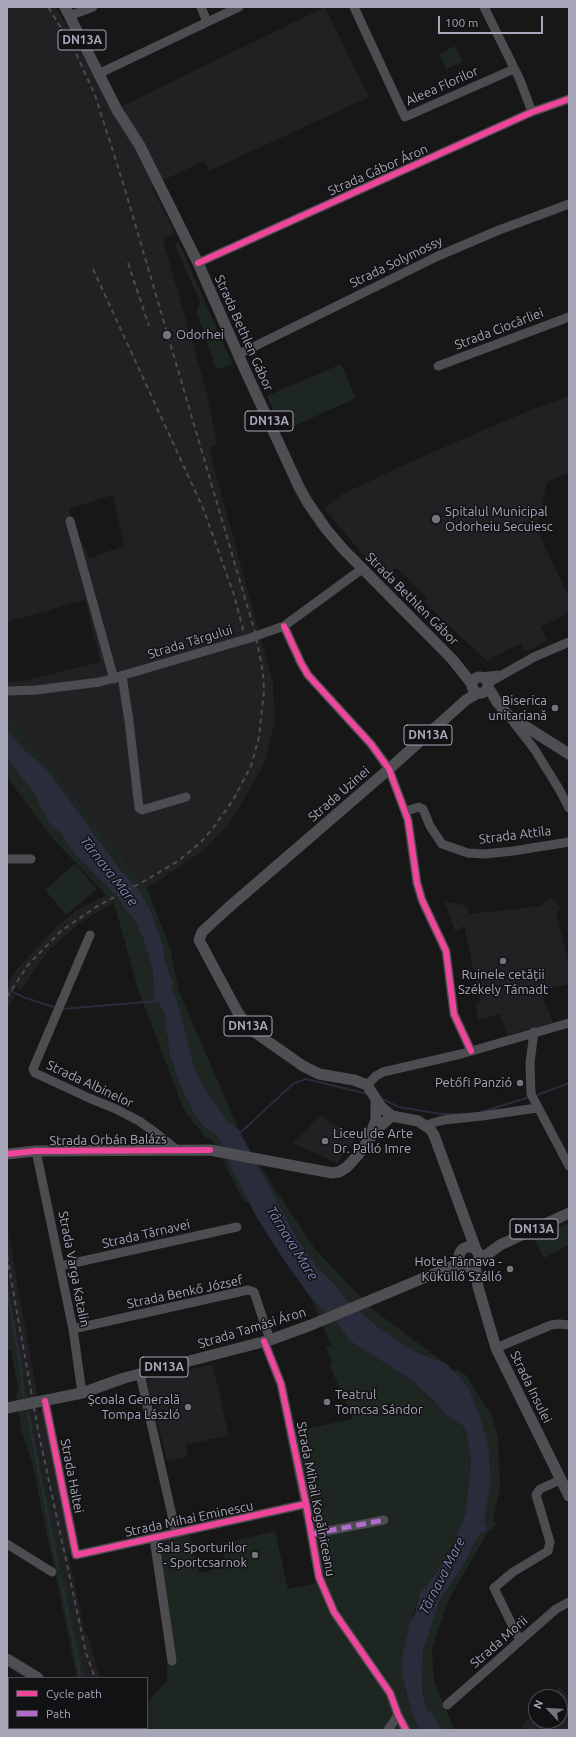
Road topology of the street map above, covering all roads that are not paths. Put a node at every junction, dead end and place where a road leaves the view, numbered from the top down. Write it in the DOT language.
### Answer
graph roads {
  1 [pos="93,7"];
  2 [pos="201,7"];
  3 [pos="238,7"];
  4 [pos="354,7"];
  5 [pos="484,7"];
  6 [pos="67,11"];
  7 [pos="207,22"];
  8 [pos="514,69"];
  9 [pos="98,74"];
  10 [pos="569,100"];
  11 [pos="532,112"];
  12 [pos="569,204"];
  13 [pos="198,263"];
  14 [pos="569,317"];
  15 [pos="239,354"];
  16 [pos="438,366"];
  17 [pos="70,521"];
  18 [pos="362,569"];
  19 [pos="284,626"];
  20 [pos="569,642"];
  21 [pos="118,677"];
  22 [pos="480,685"];
  23 [pos="11,691"];
  24 [pos="509,716"];
  25 [pos="547,741"];
  26 [pos="535,750"];
  27 [pos="569,754"];
  28 [pos="389,769"];
  29 [pos="186,797"];
  30 [pos="569,808"];
  31 [pos="406,811"];
  32 [pos="569,842"];
  33 [pos="31,858"];
  34 [pos="7,859"];
  35 [pos="90,935"];
  36 [pos="569,1023"];
  37 [pos="534,1032"];
  38 [pos="471,1051"];
  39 [pos="372,1094"];
  40 [pos="537,1108"];
  41 [pos="389,1114"];
  42 [pos="422,1123"];
  43 [pos="374,1125"];
  44 [pos="369,1138"];
  45 [pos="177,1150"];
  46 [pos="36,1151"];
  47 [pos="7,1154"];
  48 [pos="569,1166"];
  49 [pos="461,1212"];
  50 [pos="569,1213"];
  51 [pos="237,1227"];
  52 [pos="461,1251"];
  53 [pos="473,1260"];
  54 [pos="60,1266"];
  55 [pos="430,1275"];
  56 [pos="569,1325"];
  57 [pos="73,1329"];
  58 [pos="267,1341"];
  59 [pos="496,1348"];
  60 [pos="140,1374"];
  61 [pos="82,1393"];
  62 [pos="45,1401"];
  63 [pos="7,1408"];
  64 [pos="560,1480"];
  65 [pos="569,1496"];
  66 [pos="306,1504"];
  67 [pos="384,1520"];
  68 [pos="176,1533"];
  69 [pos="312,1534"];
  70 [pos="154,1538"];
  71 [pos="7,1544"];
  72 [pos="76,1555"];
  73 [pos="52,1572"];
  74 [pos="569,1602"];
  75 [pos="520,1641"];
  76 [pos="7,1659"];
  77 [pos="172,1661"];
  78 [pos="36,1677"];
  79 [pos="447,1705"];
  80 [pos="398,1715"];
  81 [pos="388,1730"];
  82 [pos="406,1730"];
  1 -- 6 [label="street"];
  2 -- 7 [label="street"];
  3 -- 7 [label="street"];
  4 -- 8 [label="street, Aleea Florilor"];
  5 -- 8 [label="street"];
  6 -- 9 [label="main road, Strada Bethlen Gábor / DN13A"];
  7 -- 9 [label="street"];
  8 -- 11 [label="street"];
  9 -- 13 [label="main road, Strada Bethlen Gábor / DN13A"];
  10 -- 11 [label="street, Strada Gábor Áron"];
  11 -- 13 [label="street, Strada Gábor Áron"];
  12 -- 15 [label="street, Strada Solymossy"];
  13 -- 15 [label="main road, Strada Bethlen Gábor / DN13A"];
  14 -- 16 [label="street, Strada Ciocârliei"];
  15 -- 18 [label="main road, Strada Bethlen Gábor / DN13A"];
  17 -- 21 [label="street"];
  18 -- 19 [label="street, Strada Târgului"];
  18 -- 22 [label="main road, Strada Bethlen Gábor / DN13A"];
  19 -- 21 [label="street, Strada Târgului"];
  19 -- 28 [label="street"];
  20 -- 22 [label="street"];
  21 -- 23 [label="street, Strada Târgului"];
  21 -- 29 [label="street"];
  22 -- 24 [label="main road, DN13A"];
  22 -- 28 [label="main road, Strada Uzinei / DN13A"];
  24 -- 25 [label="main road, DN13A"];
  24 -- 26 [label="street"];
  25 -- 26 [label="street"];
  25 -- 27 [label="main road, DN13A"];
  26 -- 30 [label="street"];
  28 -- 31 [label="street"];
  28 -- 39 [label="main road, Strada Uzinei / DN13A"];
  31 -- 32 [label="street, Strada Attila"];
  31 -- 38 [label="street"];
  33 -- 34 [label="street"];
  35 -- 45 [label="street, Strada Albinelor"];
  36 -- 37 [label="street"];
  37 -- 38 [label="street"];
  37 -- 40 [label="street"];
  38 -- 39 [label="street"];
  39 -- 41 [label="main road"];
  39 -- 43 [label="main road"];
  40 -- 42 [label="street"];
  40 -- 48 [label="street"];
  41 -- 42 [label="main road"];
  41 -- 43 [label="main road"];
  41 -- 44 [label="main road"];
  42 -- 49 [label="main road"];
  43 -- 44 [label="main road"];
  44 -- 45 [label="main road, Strada Orbán Balázs"];
  45 -- 46 [label="main road, Strada Orbán Balázs"];
  46 -- 47 [label="main road, Strada Orbán Balázs"];
  46 -- 54 [label="street, Strada Varga Katalin"];
  49 -- 52 [label="main road"];
  49 -- 53 [label="main road"];
  50 -- 53 [label="main road, Strada Tamási Áron / DN13A"];
  51 -- 54 [label="street, Strada Târnavei"];
  52 -- 53 [label="main road, DN13A"];
  52 -- 53 [label="main road"];
  52 -- 55 [label="main road, Strada Tamási Áron / DN13A"];
  53 -- 55 [label="main road, Strada Tamási Áron / DN13A"];
  53 -- 59 [label="main road, Strada Insulei"];
  54 -- 57 [label="street, Strada Varga Katalin"];
  55 -- 58 [label="main road, Strada Tamási Áron / DN13A"];
  56 -- 59 [label="street"];
  57 -- 58 [label="street, Strada Benkő József"];
  57 -- 61 [label="street, Strada Varga Katalin"];
  58 -- 60 [label="main road, Strada Tamási Áron / DN13A"];
  58 -- 66 [label="street, Strada Mihail Kogălniceanu"];
  59 -- 64 [label="main road, Strada Insulei"];
  60 -- 61 [label="main road, Strada Tamási Áron / DN13A"];
  60 -- 68 [label="street"];
  61 -- 62 [label="main road, Strada Tamási Áron / DN13A"];
  62 -- 63 [label="main road, Strada Tamási Áron / DN13A"];
  62 -- 72 [label="street, Strada Haltei"];
  64 -- 65 [label="main road, Strada Insulei"];
  64 -- 75 [label="street"];
  66 -- 68 [label="street, Strada Mihai Eminescu"];
  66 -- 69 [label="street, Strada Mihail Kogălniceanu"];
  67 -- 69 [label="street"];
  68 -- 70 [label="street, Strada Mihai Eminescu"];
  69 -- 80 [label="street, Strada Mihail Kogălniceanu"];
  70 -- 72 [label="street, Strada Mihai Eminescu"];
  70 -- 77 [label="street"];
  71 -- 73 [label="street"];
  74 -- 75 [label="street, Strada Morii"];
  75 -- 79 [label="street, Strada Morii"];
  76 -- 78 [label="main road"];
  80 -- 81 [label="street"];
  80 -- 82 [label="street, Strada Mihail Kogălniceanu"];
}
